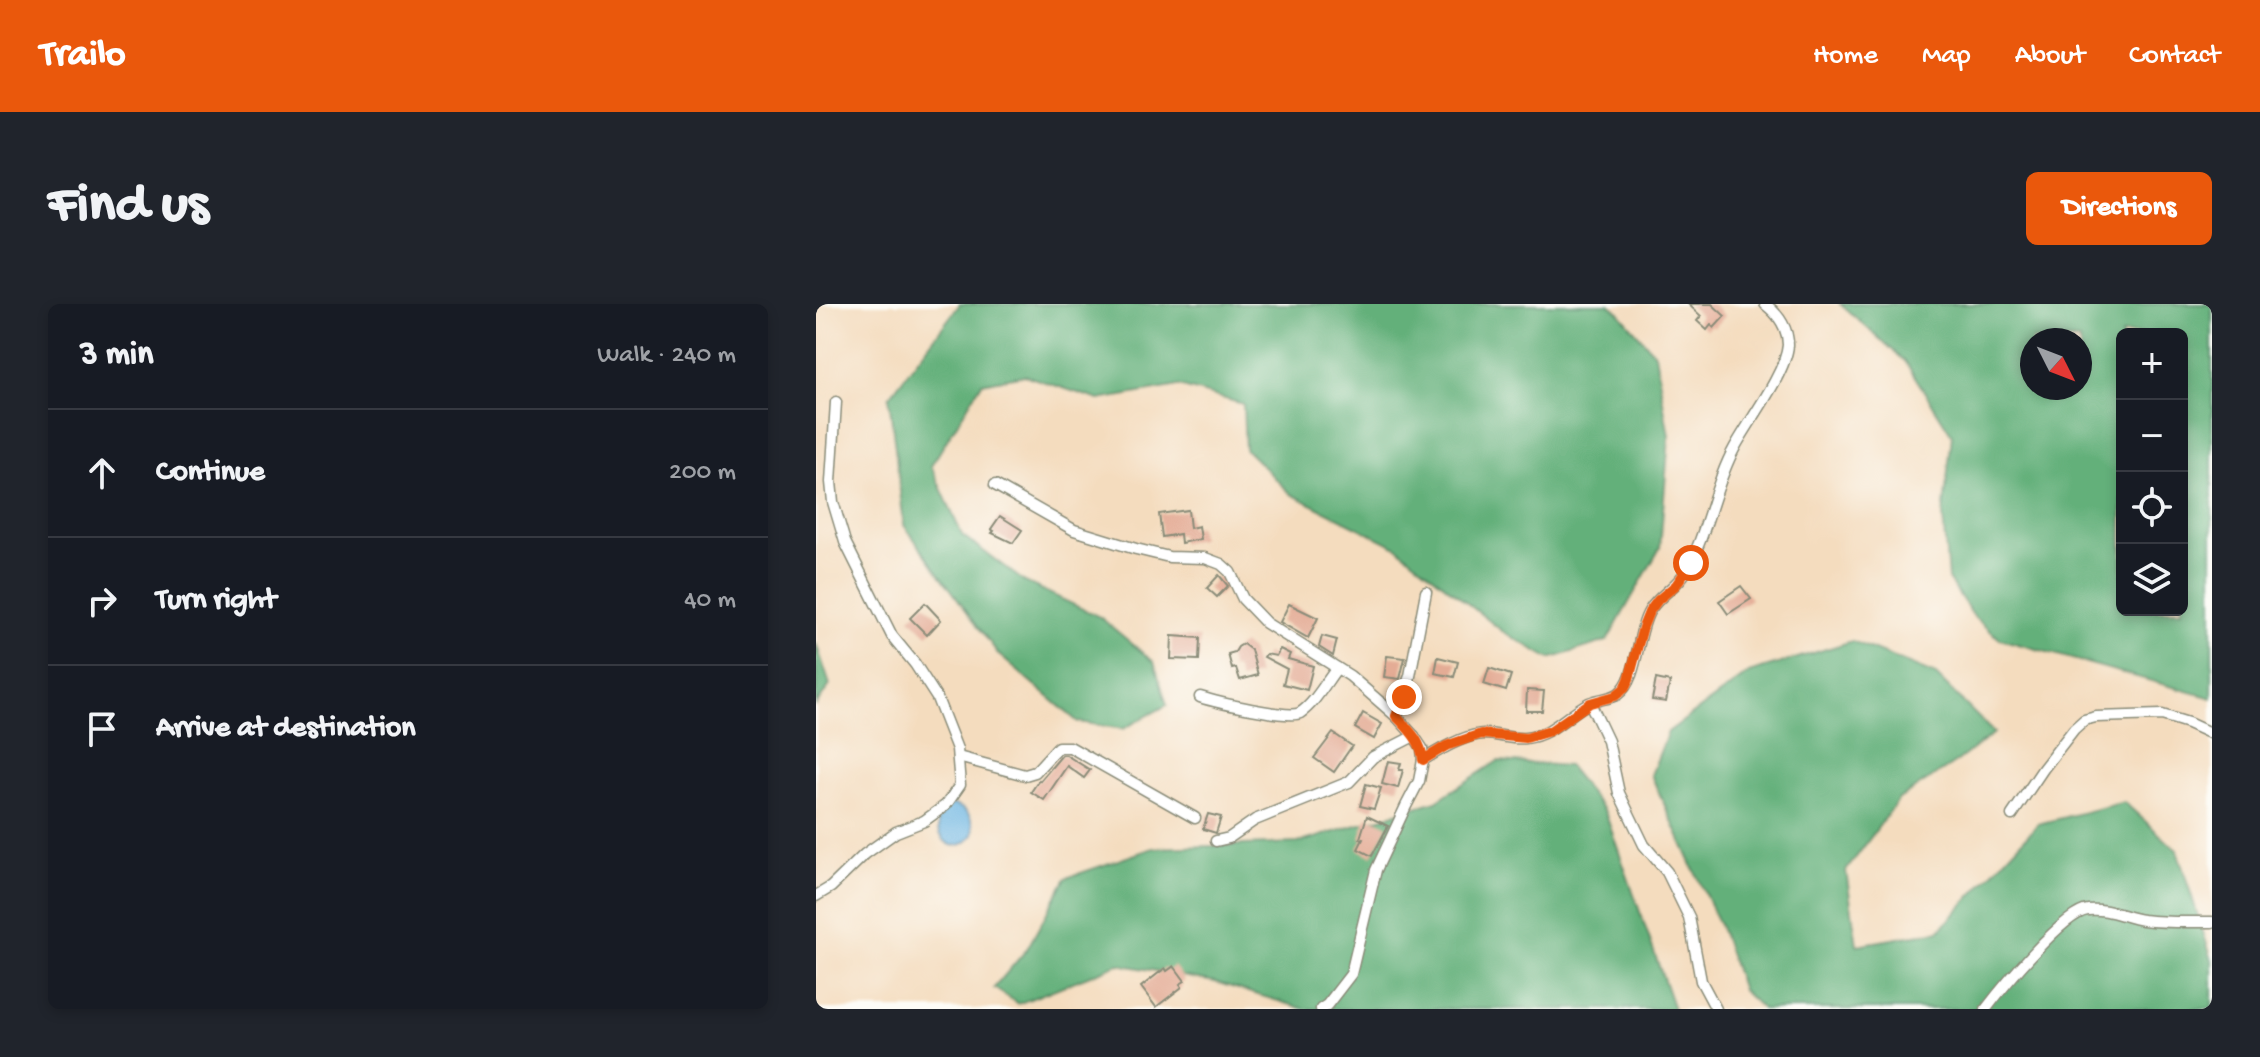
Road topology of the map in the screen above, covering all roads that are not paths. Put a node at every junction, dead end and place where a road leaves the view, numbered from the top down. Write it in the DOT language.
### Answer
graph roads {
  1 [pos="1765,304"];
  2 [pos="836,402"];
  3 [pos="995,485"];
  4 [pos="1426,592"];
  5 [pos="1337,668"];
  6 [pos="1200,697"];
  7 [pos="1590,703"];
  8 [pos="1396,716"];
  9 [pos="2212,734"];
  10 [pos="1414,736"];
  11 [pos="958,757"];
  12 [pos="1423,760"];
  13 [pos="2012,815"];
  14 [pos="1195,818"];
  15 [pos="1216,841"];
  16 [pos="816,896"];
  17 [pos="2212,922"];
  18 [pos="1321,1009"];
  19 [pos="1716,1009"];
  20 [pos="1986,1009"];
  1 -- 7 [label="street"];
  2 -- 11 [label="street"];
  3 -- 5 [label="street"];
  4 -- 8 [label="street"];
  5 -- 6 [label="street"];
  5 -- 8 [label="street"];
  7 -- 12 [label="street"];
  7 -- 19 [label="street"];
  8 -- 10 [label="street"];
  9 -- 13 [label="street"];
  10 -- 12 [label="street"];
  10 -- 15 [label="street"];
  11 -- 14 [label="street"];
  11 -- 16 [label="street"];
  12 -- 18 [label="street"];
  17 -- 20 [label="street"];
}
